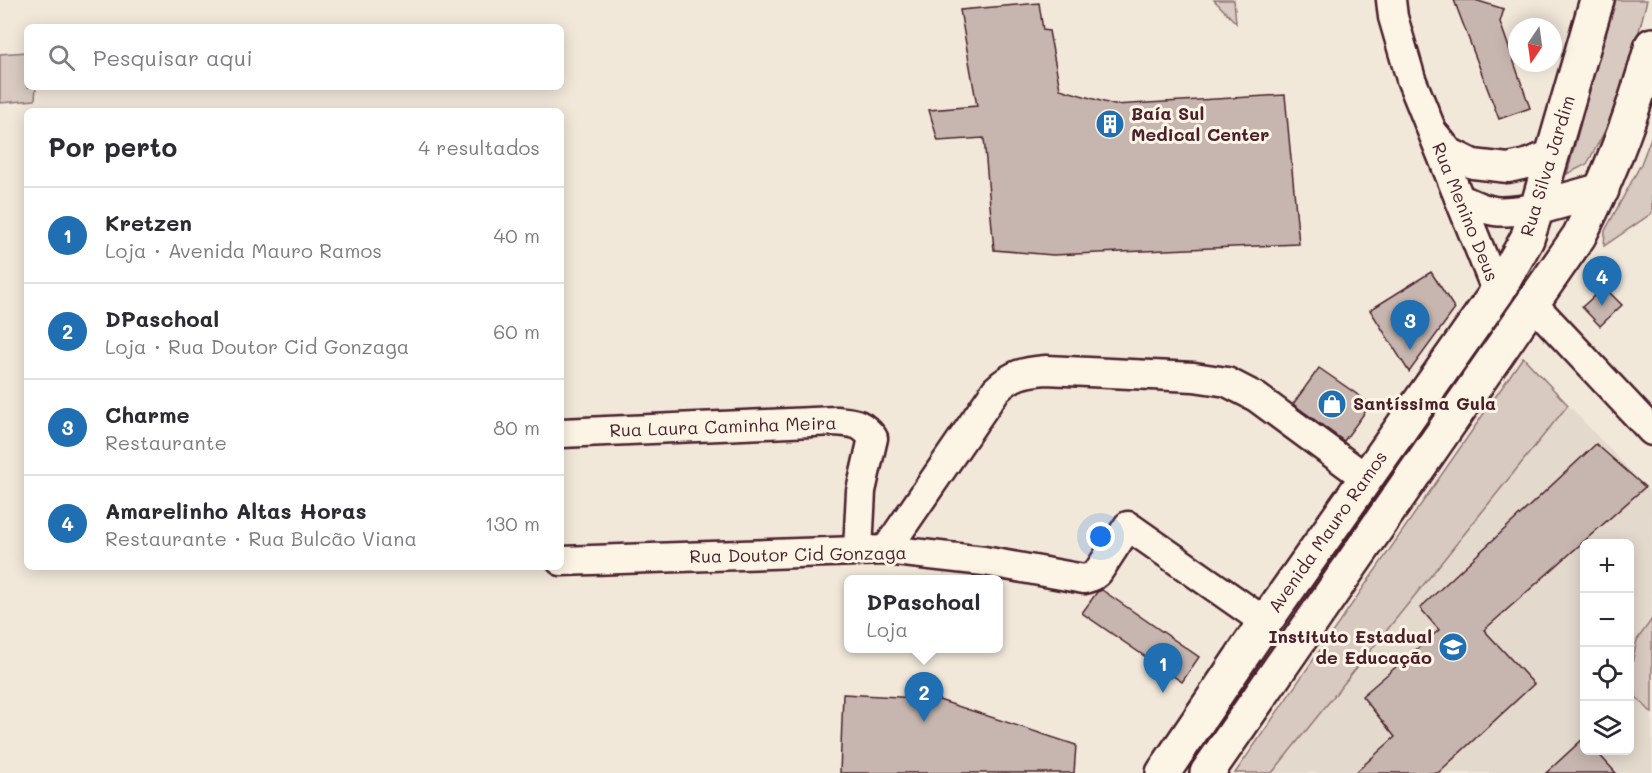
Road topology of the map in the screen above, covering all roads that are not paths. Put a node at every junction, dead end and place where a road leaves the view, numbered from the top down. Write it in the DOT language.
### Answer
graph roads {
  1 [pos="1391,0"];
  2 [pos="1597,0"];
  3 [pos="1652,45"];
  4 [pos="1432,132"];
  5 [pos="1552,154"];
  6 [pos="1602,190"];
  7 [pos="1459,198"];
  8 [pos="1537,208"];
  9 [pos="1497,292"];
  10 [pos="1533,304"];
  11 [pos="1652,431"];
  12 [pos="564,432"];
  13 [pos="1366,478"];
  14 [pos="858,550"];
  15 [pos="886,550"];
  16 [pos="564,561"];
  17 [pos="1264,622"];
  18 [pos="1163,773"];
  19 [pos="1207,773"];
  1 -- 4 [label="street, Rua Menino Deus"];
  2 -- 5 [label="main road, Rua Silva Jardim"];
  3 -- 6 [label="main road"];
  4 -- 5 [label="street, Rua Menino Deus"];
  4 -- 7 [label="street, Rua Menino Deus"];
  5 -- 8 [label="main road, Rua Silva Jardim"];
  6 -- 8 [label="main road"];
  6 -- 10 [label="main road"];
  7 -- 8 [label="street"];
  7 -- 9 [label="street, Rua Menino Deus"];
  8 -- 9 [label="main road, Rua Silva Jardim"];
  9 -- 13 [label="main road, Avenida Mauro Ramos"];
  10 -- 11 [label="street"];
  10 -- 19 [label="main road, Avenida Mauro Ramos"];
  12 -- 14 [label="street, Rua Laura Caminha Meira"];
  13 -- 15 [label="street"];
  13 -- 17 [label="main road, Avenida Mauro Ramos"];
  14 -- 15 [label="street, Rua Doutor Cid Gonzaga"];
  14 -- 16 [label="street, Rua Doutor Cid Gonzaga"];
  15 -- 17 [label="street, Rua Doutor Cid Gonzaga"];
  17 -- 18 [label="main road, Avenida Mauro Ramos"];
}
